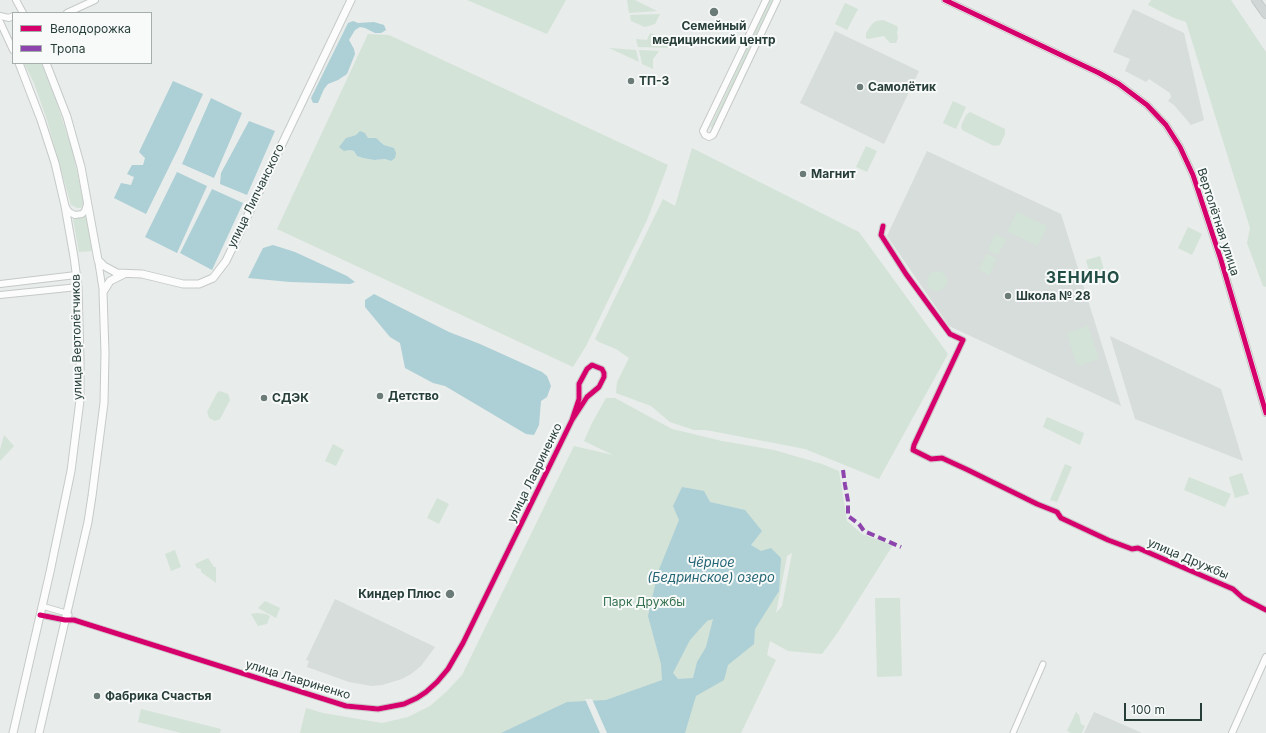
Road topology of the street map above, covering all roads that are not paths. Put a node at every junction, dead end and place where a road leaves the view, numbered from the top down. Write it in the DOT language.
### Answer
graph roads {
  1 [pos="95,0"];
  2 [pos="766,0"];
  3 [pos="777,0"];
  4 [pos="945,0"];
  5 [pos="1256,0"];
  6 [pos="350,1"];
  7 [pos="17,2"];
  8 [pos="16,12"];
  9 [pos="22,12"];
  10 [pos="69,12"];
  11 [pos="1266,14"];
  12 [pos="0,16"];
  13 [pos="12,16"];
  14 [pos="0,22"];
  15 [pos="11,39"];
  16 [pos="19,64"];
  17 [pos="46,64"];
  18 [pos="87,202"];
  19 [pos="65,206"];
  20 [pos="882,226"];
  21 [pos="98,260"];
  22 [pos="124,274"];
  23 [pos="76,275"];
  24 [pos="0,284"];
  25 [pos="78,287"];
  26 [pos="103,292"];
  27 [pos="0,295"];
  28 [pos="1266,413"];
  29 [pos="572,420"];
  30 [pos="42,606"];
  31 [pos="1266,610"];
  32 [pos="40,615"];
  33 [pos="66,617"];
  34 [pos="1266,657"];
  35 [pos="1044,664"];
  36 [pos="13,733"];
  37 [pos="39,733"];
  38 [pos="1013,733"];
  39 [pos="1232,733"];
  1 -- 10 [label="street"];
  2 -- 3 [label="street"];
  4 -- 28 [label="street, Вертолётная улица"];
  5 -- 11 [label="main road"];
  6 -- 22 [label="main road, улица Липчанского"];
  7 -- 8 [label="street"];
  7 -- 9 [label="street"];
  12 -- 13 [label="street"];
  14 -- 15 [label="street"];
  16 -- 19 [label="main road, улица Вертолётчиков"];
  17 -- 18 [label="main road, улица Вертолётчиков"];
  18 -- 19 [label="street"];
  18 -- 21 [label="main road, улица Вертолётчиков"];
  19 -- 23 [label="main road, улица Вертолётчиков"];
  20 -- 31 [label="street, улица Дружбы"];
  21 -- 22 [label="main road, улица Липчанского"];
  21 -- 26 [label="street, улица Вертолётчиков"];
  22 -- 26 [label="main road"];
  23 -- 24 [label="street"];
  23 -- 25 [label="main road, улица Вертолётчиков"];
  25 -- 27 [label="street"];
  25 -- 30 [label="main road, улица Вертолётчиков"];
  26 -- 33 [label="main road, улица Вертолётчиков"];
  29 -- 29 [label="street"];
  29 -- 33 [label="street, улица Лавриненко"];
  30 -- 32 [label="main road, улица Вертолётчиков"];
  30 -- 33 [label="street"];
  32 -- 33 [label="street"];
  32 -- 36 [label="main road, улица Вертолётчиков"];
  33 -- 37 [label="main road, улица Вертолётчиков"];
  34 -- 39 [label="street"];
  35 -- 38 [label="street"];
}
